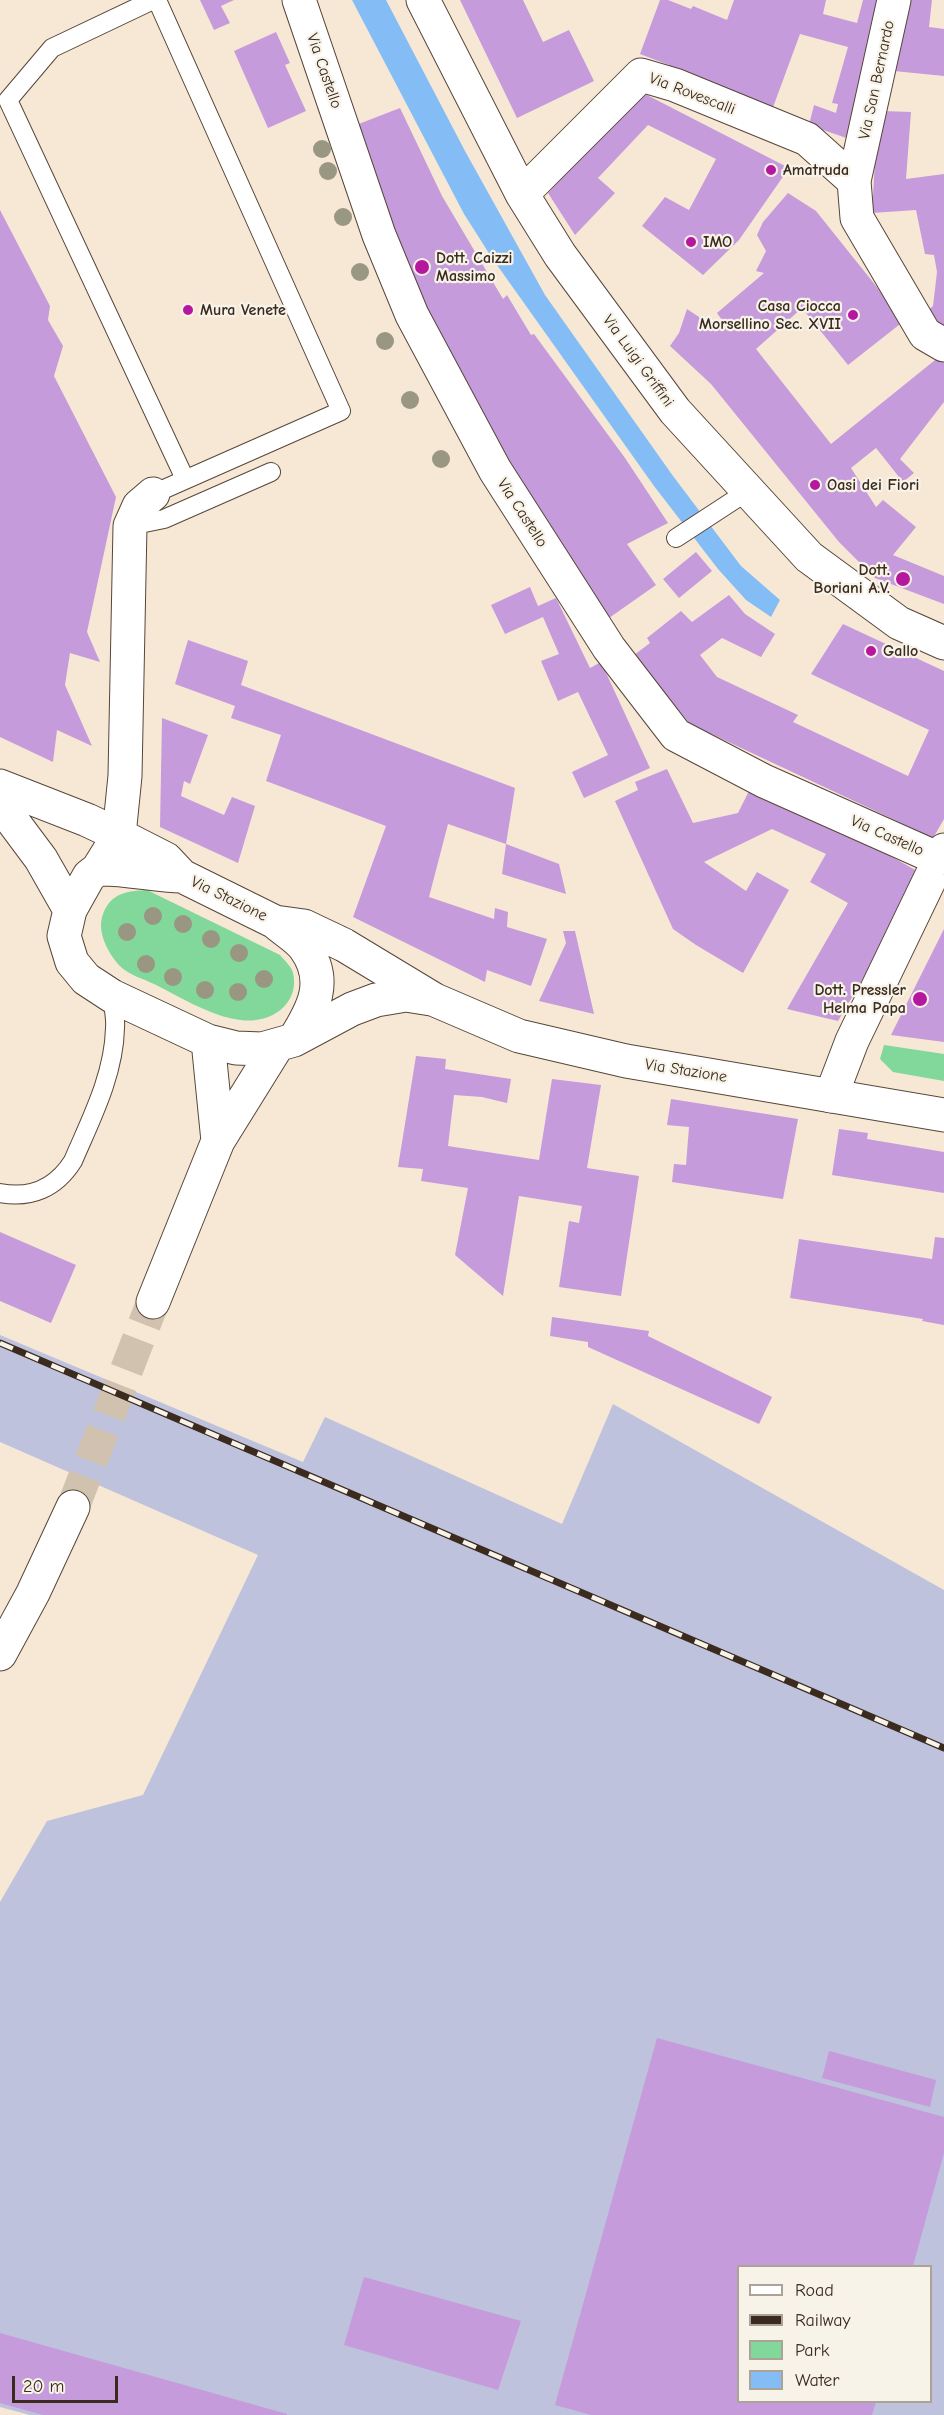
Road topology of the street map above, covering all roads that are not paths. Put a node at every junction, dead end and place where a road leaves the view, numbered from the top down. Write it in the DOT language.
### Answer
graph roads {
  1 [pos="155,0"];
  2 [pos="300,0"];
  3 [pos="423,0"];
  4 [pos="894,0"];
  5 [pos="855,181"];
  6 [pos="522,194"];
  7 [pos="944,345"];
  8 [pos="271,472"];
  9 [pos="185,479"];
  10 [pos="748,491"];
  11 [pos="153,494"];
  12 [pos="130,526"];
  13 [pos="676,538"];
  14 [pos="944,644"];
  15 [pos="0,786"];
  16 [pos="0,804"];
  17 [pos="119,835"];
  18 [pos="942,855"];
  19 [pos="98,869"];
  20 [pos="182,876"];
  21 [pos="70,910"];
  22 [pos="275,922"];
  23 [pos="112,996"];
  24 [pos="435,1000"];
  25 [pos="208,1041"];
  26 [pos="285,1043"];
  27 [pos="831,1096"];
  28 [pos="944,1115"];
  29 [pos="218,1141"];
  30 [pos="0,1193"];
  31 [pos="153,1302"];
  32 [pos="73,1507"];
  33 [pos="0,1654"];
  1 -- 9 [label="lane"];
  1 -- 9 [label="lane"];
  2 -- 18 [label="street, Via Castello"];
  3 -- 6 [label="street, Via Luigi Griffini"];
  4 -- 5 [label="street, Via San Bernardo"];
  5 -- 6 [label="street, Via Rovescalli"];
  5 -- 7 [label="street, Via San Bernardo"];
  6 -- 10 [label="street, Via Luigi Griffini"];
  8 -- 12 [label="lane"];
  9 -- 11 [label="lane"];
  10 -- 13 [label="lane"];
  10 -- 14 [label="street, Via Luigi Griffini"];
  11 -- 12 [label="street"];
  12 -- 17 [label="street"];
  15 -- 17 [label="street, Via Stazione"];
  16 -- 21 [label="street"];
  17 -- 19 [label="street"];
  17 -- 20 [label="street, Via Stazione"];
  18 -- 27 [label="street"];
  19 -- 20 [label="street, Via Stazione"];
  19 -- 21 [label="street"];
  20 -- 22 [label="street, Via Stazione"];
  21 -- 23 [label="street"];
  22 -- 24 [label="street, Via Stazione"];
  22 -- 26 [label="street"];
  23 -- 25 [label="street"];
  23 -- 30 [label="lane"];
  24 -- 26 [label="street, Via Stazione"];
  24 -- 27 [label="street, Via Stazione"];
  25 -- 26 [label="street"];
  25 -- 29 [label="street"];
  26 -- 29 [label="street"];
  27 -- 28 [label="street, Via Stazione"];
  29 -- 31 [label="street"];
  32 -- 33 [label="street"];
}
